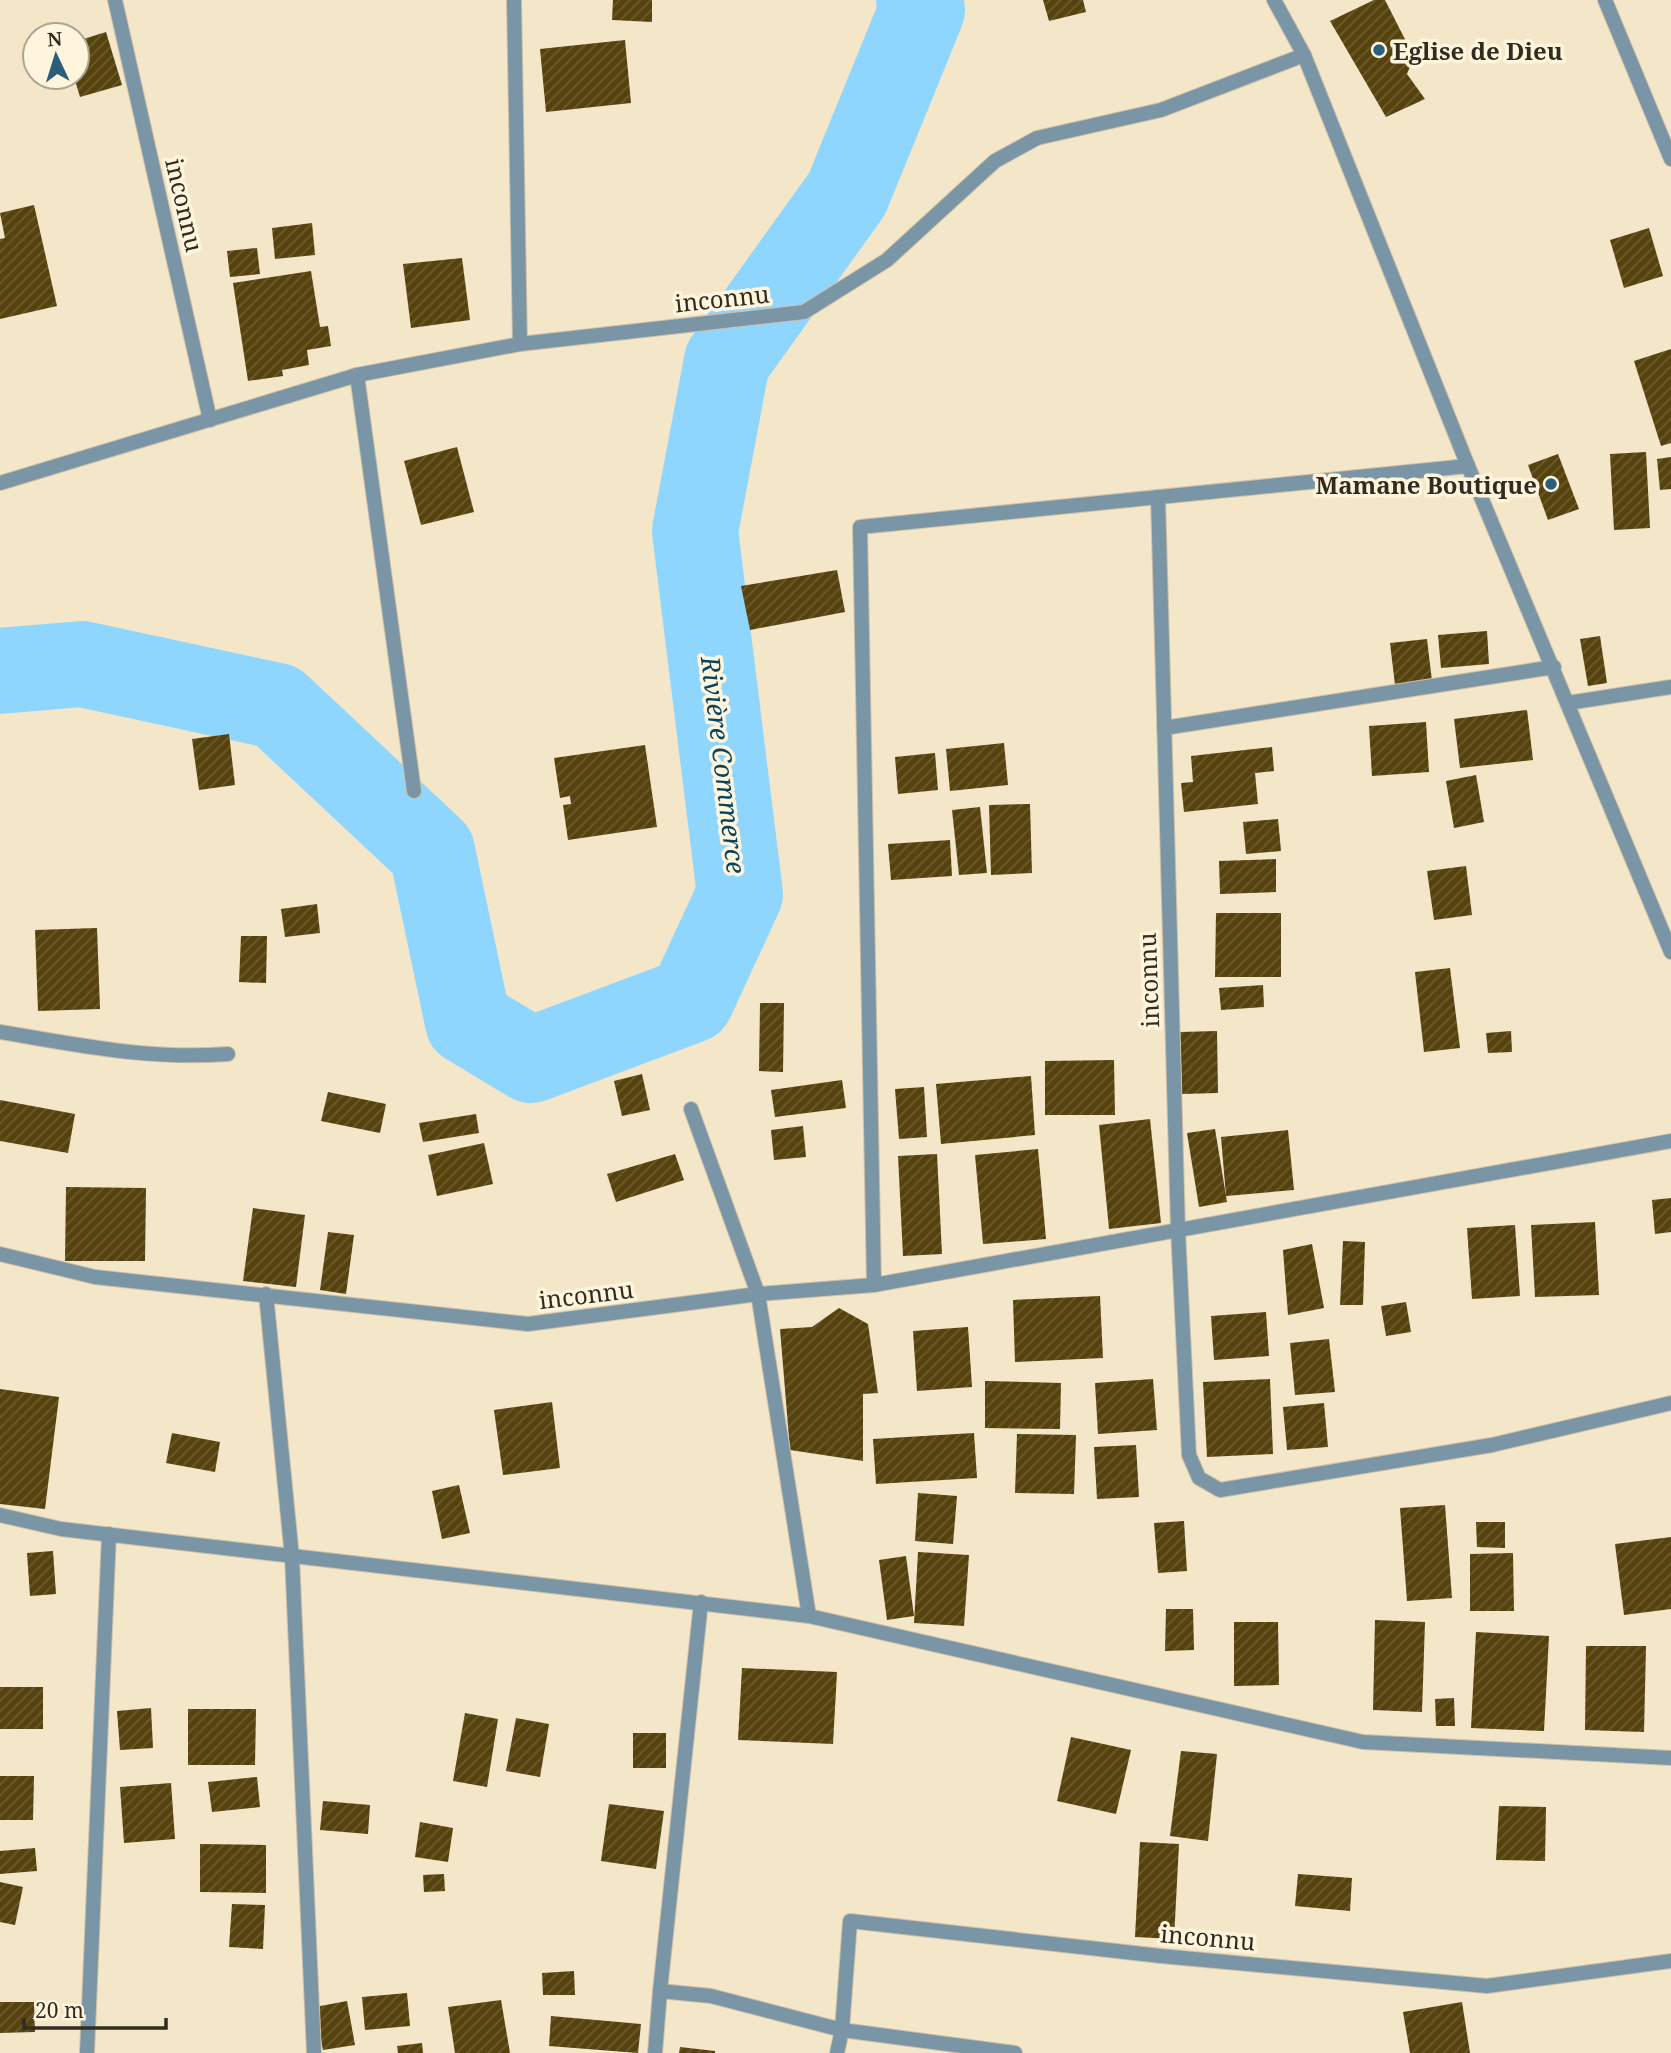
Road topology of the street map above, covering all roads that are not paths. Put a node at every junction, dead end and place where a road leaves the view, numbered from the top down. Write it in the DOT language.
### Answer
graph roads {
  1 [pos="115,0"];
  2 [pos="514,0"];
  3 [pos="1274,0"];
  4 [pos="1605,0"];
  5 [pos="1304,55"];
  6 [pos="1670,151"];
  7 [pos="520,344"];
  8 [pos="357,375"];
  9 [pos="210,420"];
  10 [pos="1468,466"];
  11 [pos="0,483"];
  12 [pos="1158,498"];
  13 [pos="1554,667"];
  14 [pos="1671,687"];
  15 [pos="1568,703"];
  16 [pos="1164,728"];
  17 [pos="414,790"];
  18 [pos="1671,952"];
  19 [pos="0,1032"];
  20 [pos="228,1054"];
  21 [pos="691,1109"];
  22 [pos="1671,1141"];
  23 [pos="1178,1230"];
  24 [pos="0,1254"];
  25 [pos="874,1285"];
  26 [pos="266,1294"];
  27 [pos="758,1294"];
  28 [pos="1671,1403"];
  29 [pos="0,1515"];
  30 [pos="109,1534"];
  31 [pos="292,1557"];
  32 [pos="701,1602"];
  33 [pos="810,1616"];
  34 [pos="1671,1758"];
  35 [pos="1671,1961"];
  36 [pos="660,1991"];
  37 [pos="842,2030"];
  38 [pos="87,2053"];
  39 [pos="314,2053"];
  40 [pos="655,2053"];
  41 [pos="837,2053"];
  42 [pos="1015,2053"];
  1 -- 9 [label="street, inconnu"];
  2 -- 7 [label="street"];
  3 -- 5 [label="street"];
  4 -- 6 [label="street"];
  5 -- 7 [label="street, inconnu"];
  5 -- 10 [label="street"];
  7 -- 8 [label="street, inconnu"];
  8 -- 9 [label="street, inconnu"];
  8 -- 17 [label="street"];
  9 -- 11 [label="street, inconnu"];
  10 -- 12 [label="street"];
  10 -- 13 [label="street"];
  12 -- 16 [label="street, inconnu"];
  12 -- 25 [label="street"];
  13 -- 15 [label="street"];
  13 -- 16 [label="street"];
  14 -- 15 [label="street"];
  15 -- 18 [label="street"];
  16 -- 23 [label="street, inconnu"];
  19 -- 20 [label="street"];
  21 -- 27 [label="street"];
  22 -- 23 [label="street, inconnu"];
  23 -- 25 [label="street, inconnu"];
  23 -- 28 [label="street"];
  24 -- 26 [label="street, inconnu"];
  25 -- 27 [label="street, inconnu"];
  26 -- 27 [label="street, inconnu"];
  26 -- 31 [label="street"];
  27 -- 33 [label="street"];
  29 -- 30 [label="street"];
  30 -- 31 [label="street"];
  30 -- 38 [label="street"];
  31 -- 32 [label="street"];
  31 -- 39 [label="street"];
  32 -- 33 [label="street"];
  32 -- 36 [label="street"];
  33 -- 34 [label="street"];
  35 -- 37 [label="street, inconnu"];
  36 -- 37 [label="street"];
  36 -- 40 [label="street"];
  37 -- 41 [label="street, inconnu"];
  37 -- 42 [label="street"];
}
